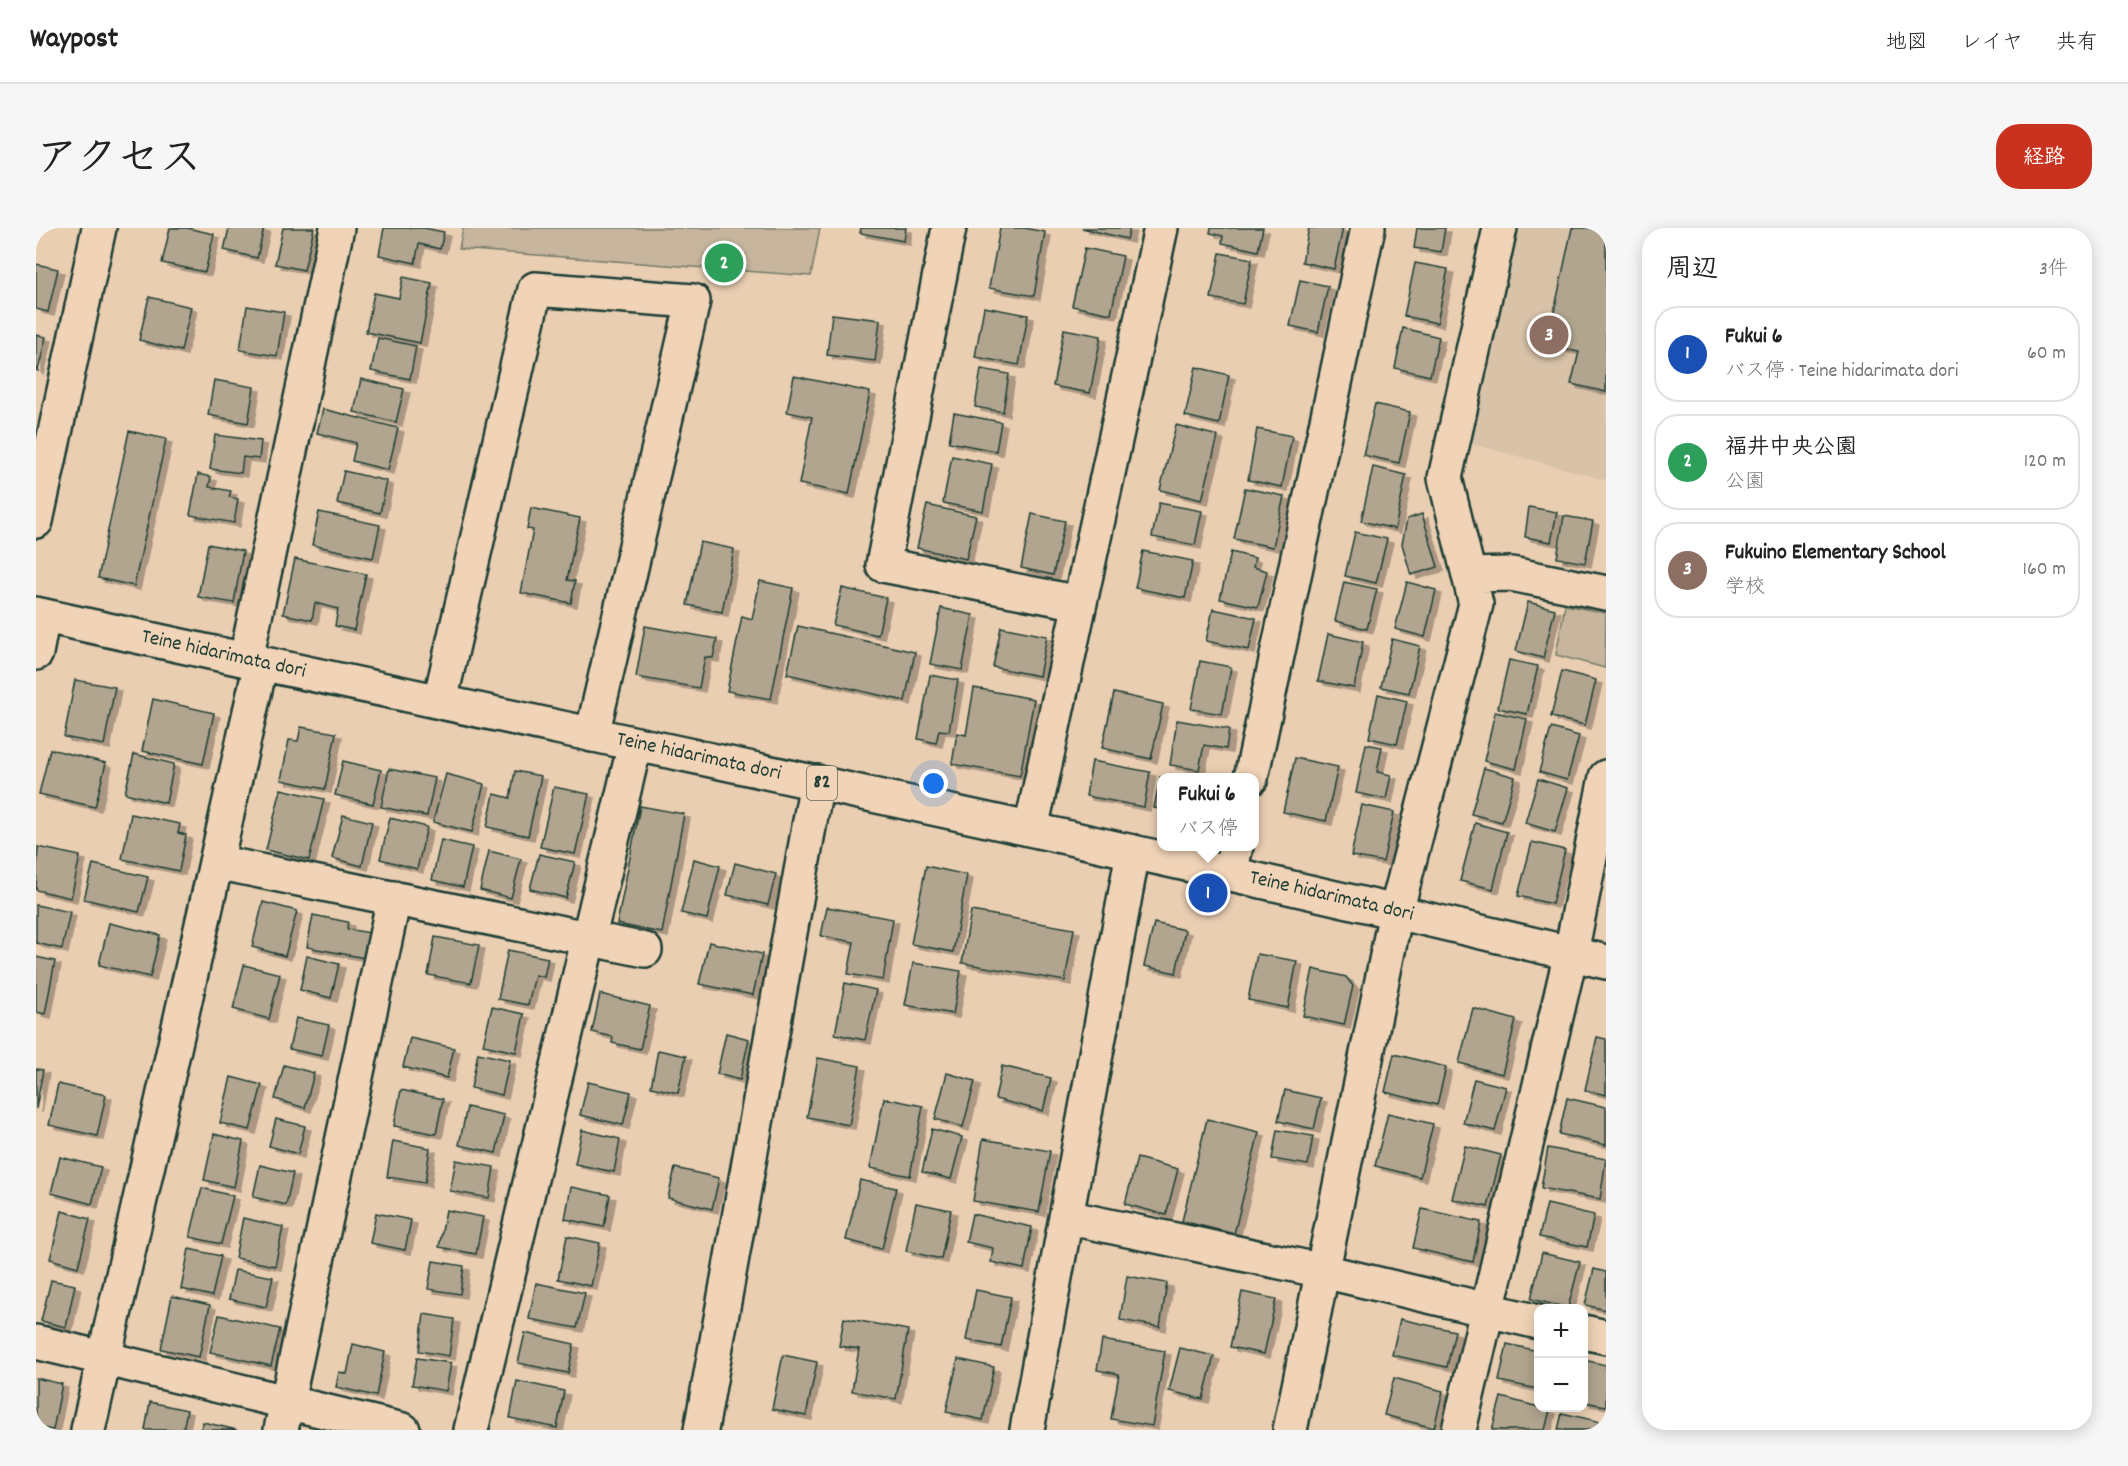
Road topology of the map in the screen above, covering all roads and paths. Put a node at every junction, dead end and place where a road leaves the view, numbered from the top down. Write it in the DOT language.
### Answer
graph roads {
  1 [pos="99,228"];
  2 [pos="338,228"];
  3 [pos="949,228"];
  4 [pos="1161,228"];
  5 [pos="1368,228"];
  6 [pos="1500,228"];
  7 [pos="48,412"];
  8 [pos="36,521"];
  9 [pos="1469,575"];
  10 [pos="1606,593"];
  11 [pos="1080,603"];
  12 [pos="40,615"];
  13 [pos="36,653"];
  14 [pos="254,661"];
  15 [pos="440,701"];
  16 [pos="592,735"];
  17 [pos="635,744"];
  18 [pos="1252,773"];
  19 [pos="1606,777"];
  20 [pos="818,782"];
  21 [pos="1031,829"];
  22 [pos="1133,852"];
  23 [pos="1233,860"];
  24 [pos="216,862"];
  25 [pos="394,898"];
  26 [pos="1395,912"];
  27 [pos="588,938"];
  28 [pos="645,950"];
  29 [pos="1571,953"];
  30 [pos="1606,962"];
  31 [pos="1066,1217"];
  32 [pos="1323,1271"];
  33 [pos="1487,1310"];
  34 [pos="1534,1321"];
  35 [pos="1588,1333"];
  36 [pos="1606,1337"];
  37 [pos="36,1342"];
  38 [pos="104,1357"];
  39 [pos="284,1416"];
  40 [pos="88,1430"];
  41 [pos="403,1430"];
  42 [pos="471,1430"];
  43 [pos="701,1430"];
  44 [pos="1027,1430"];
  45 [pos="1290,1430"];
  46 [pos="1459,1430"];
  1 -- 7 [label="street"];
  2 -- 14 [label="street"];
  3 -- 11 [label="street"];
  4 -- 11 [label="street"];
  5 -- 18 [label="street"];
  6 -- 9 [label="street"];
  7 -- 8 [label="street"];
  9 -- 10 [label="street"];
  9 -- 26 [label="street"];
  11 -- 21 [label="street"];
  12 -- 13 [label="street"];
  12 -- 14 [label="street, Teine hidarimata dori / 82"];
  14 -- 15 [label="street, Teine hidarimata dori / 82"];
  14 -- 24 [label="street"];
  15 -- 16 [label="street, Teine hidarimata dori / 82"];
  15 -- 16 [label="street"];
  16 -- 17 [label="street, Teine hidarimata dori / 82"];
  17 -- 20 [label="street, Teine hidarimata dori / 82"];
  17 -- 27 [label="street"];
  19 -- 29 [label="street"];
  20 -- 21 [label="street, Teine hidarimata dori / 82"];
  20 -- 43 [label="street"];
  21 -- 22 [label="street, Teine hidarimata dori / 82"];
  22 -- 23 [label="street, Teine hidarimata dori / 82"];
  22 -- 31 [label="street"];
  23 -- 26 [label="street, Teine hidarimata dori / 82"];
  24 -- 25 [label="street"];
  24 -- 38 [label="street"];
  25 -- 27 [label="street"];
  25 -- 39 [label="street"];
  26 -- 29 [label="street, Teine hidarimata dori / 82"];
  26 -- 32 [label="street"];
  27 -- 28 [label="street"];
  27 -- 42 [label="street"];
  29 -- 30 [label="street, Teine hidarimata dori / 82"];
  29 -- 33 [label="street"];
  31 -- 32 [label="street"];
  31 -- 44 [label="street"];
  32 -- 33 [label="street"];
  32 -- 45 [label="street"];
  33 -- 34 [label="street"];
  33 -- 46 [label="street"];
  35 -- 36 [label="street"];
  37 -- 38 [label="street"];
  38 -- 39 [label="street"];
  38 -- 40 [label="street"];
  39 -- 41 [label="street"];
}
